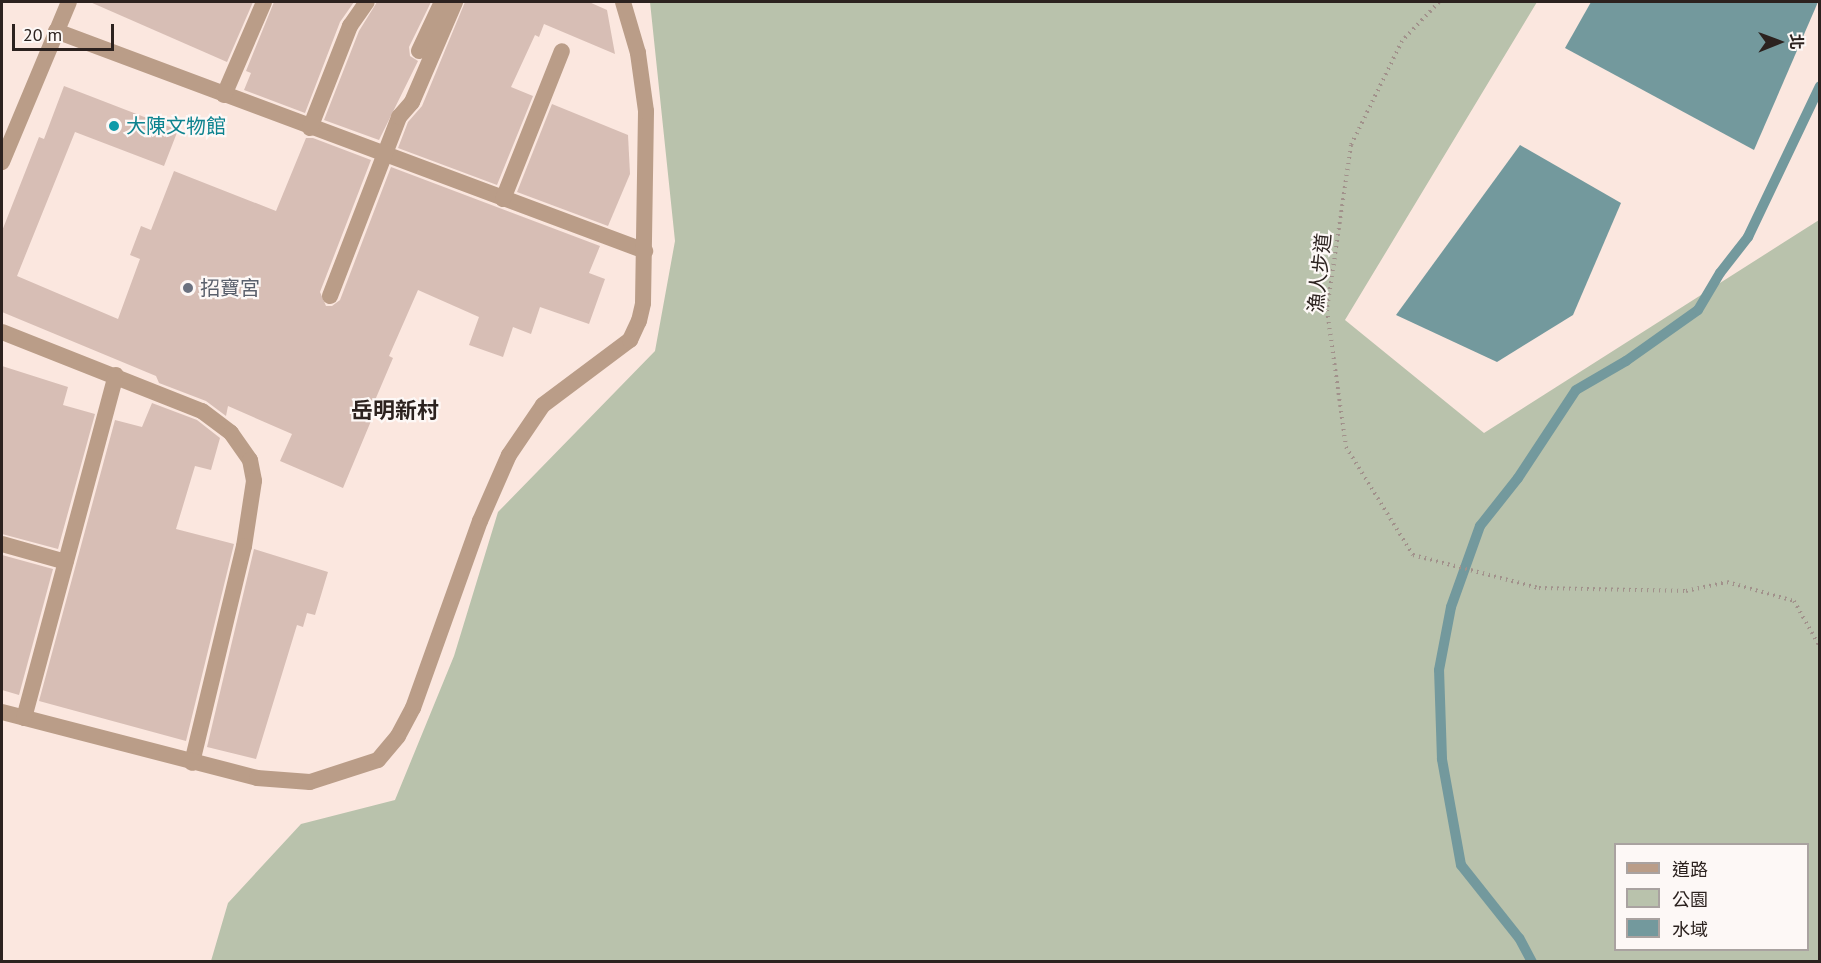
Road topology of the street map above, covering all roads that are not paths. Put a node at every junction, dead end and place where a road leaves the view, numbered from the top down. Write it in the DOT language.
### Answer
graph roads {
  1 [pos="69,2"];
  2 [pos="264,2"];
  3 [pos="367,2"];
  4 [pos="442,2"];
  5 [pos="455,2"];
  6 [pos="623,2"];
  7 [pos="56,31"];
  8 [pos="419,51"];
  9 [pos="562,51"];
  10 [pos="224,95"];
  11 [pos="310,128"];
  12 [pos="385,156"];
  13 [pos="2,162"];
  14 [pos="503,199"];
  15 [pos="645,251"];
  16 [pos="330,296"];
  17 [pos="2,332"];
  18 [pos="116,375"];
  19 [pos="2,544"];
  20 [pos="66,562"];
  21 [pos="2,712"];
  22 [pos="24,718"];
  23 [pos="192,763"];
  1 -- 7 [label="street"];
  2 -- 10 [label="street"];
  3 -- 11 [label="street"];
  4 -- 8 [label="street"];
  5 -- 12 [label="street"];
  6 -- 15 [label="street"];
  7 -- 10 [label="street"];
  7 -- 13 [label="street"];
  9 -- 14 [label="street"];
  10 -- 11 [label="street"];
  11 -- 12 [label="street"];
  12 -- 14 [label="street"];
  12 -- 16 [label="street"];
  14 -- 15 [label="street"];
  15 -- 23 [label="street"];
  17 -- 18 [label="street"];
  18 -- 20 [label="street"];
  18 -- 23 [label="street"];
  19 -- 20 [label="street"];
  20 -- 22 [label="street"];
  21 -- 22 [label="street"];
  22 -- 23 [label="street"];
}
